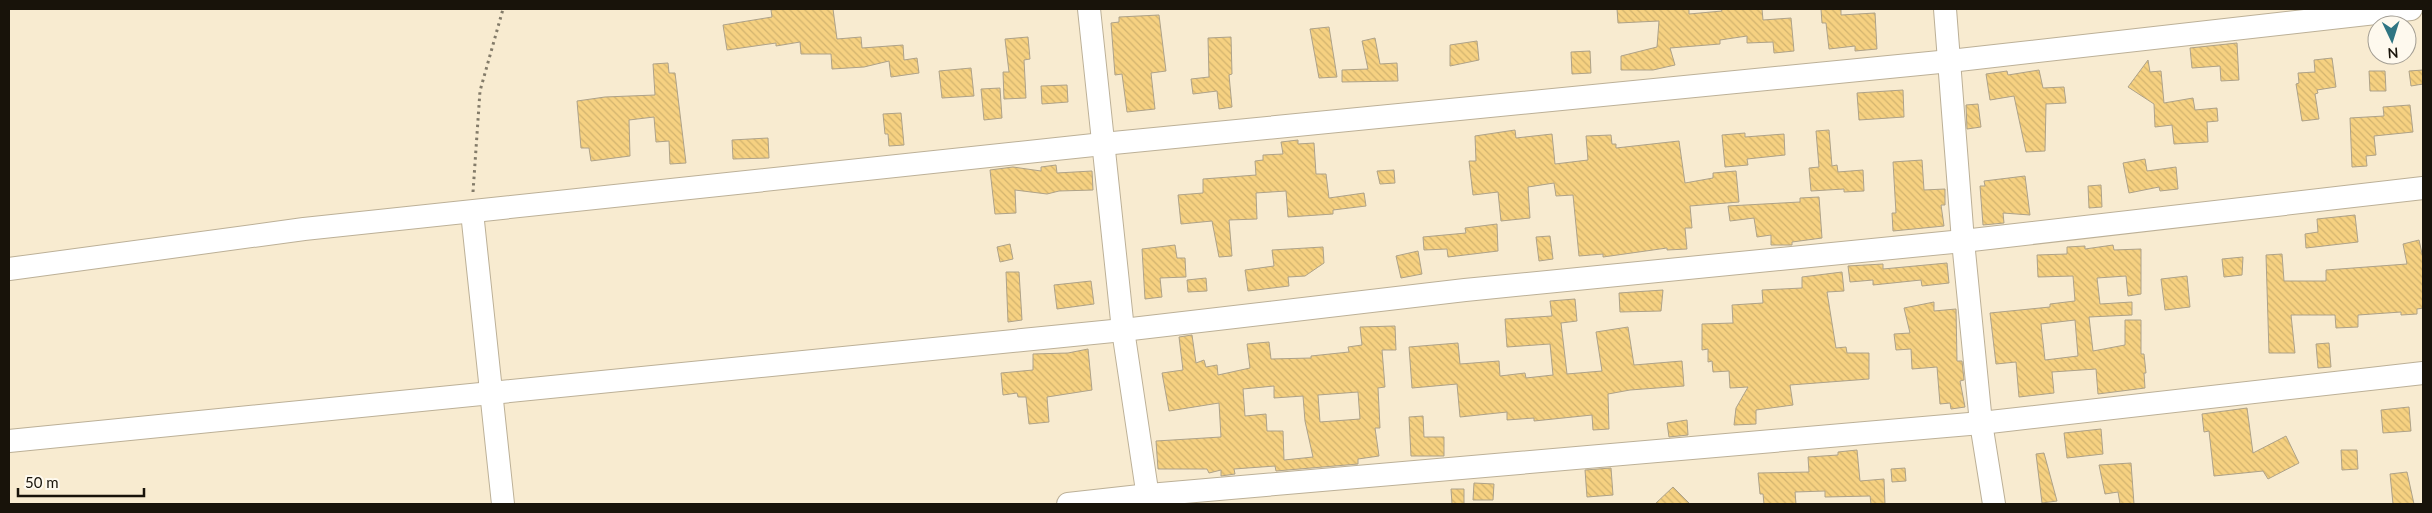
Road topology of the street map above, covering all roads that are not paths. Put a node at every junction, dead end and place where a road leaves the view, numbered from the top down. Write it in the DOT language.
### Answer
graph roads {
  1 [pos="1089,9"];
  2 [pos="1945,9"];
  3 [pos="2411,9"];
  4 [pos="1950,61"];
  5 [pos="1103,144"];
  6 [pos="2423,188"];
  7 [pos="472,212"];
  8 [pos="1962,241"];
  9 [pos="9,269"];
  10 [pos="1123,330"];
  11 [pos="2423,373"];
  12 [pos="492,393"];
  13 [pos="1981,423"];
  14 [pos="9,441"];
  15 [pos="1149,500"];
  16 [pos="503,504"];
  17 [pos="1068,504"];
  18 [pos="1994,504"];
  1 -- 5 [label="street"];
  2 -- 4 [label="street"];
  3 -- 4 [label="street"];
  4 -- 5 [label="street"];
  4 -- 8 [label="street"];
  5 -- 7 [label="street"];
  5 -- 10 [label="street"];
  6 -- 8 [label="street"];
  7 -- 9 [label="street"];
  7 -- 12 [label="street"];
  8 -- 10 [label="street"];
  8 -- 13 [label="street"];
  10 -- 12 [label="street"];
  10 -- 15 [label="street"];
  11 -- 13 [label="street"];
  12 -- 14 [label="street"];
  12 -- 16 [label="street"];
  13 -- 15 [label="street"];
  13 -- 18 [label="street"];
  15 -- 17 [label="street"];
}
